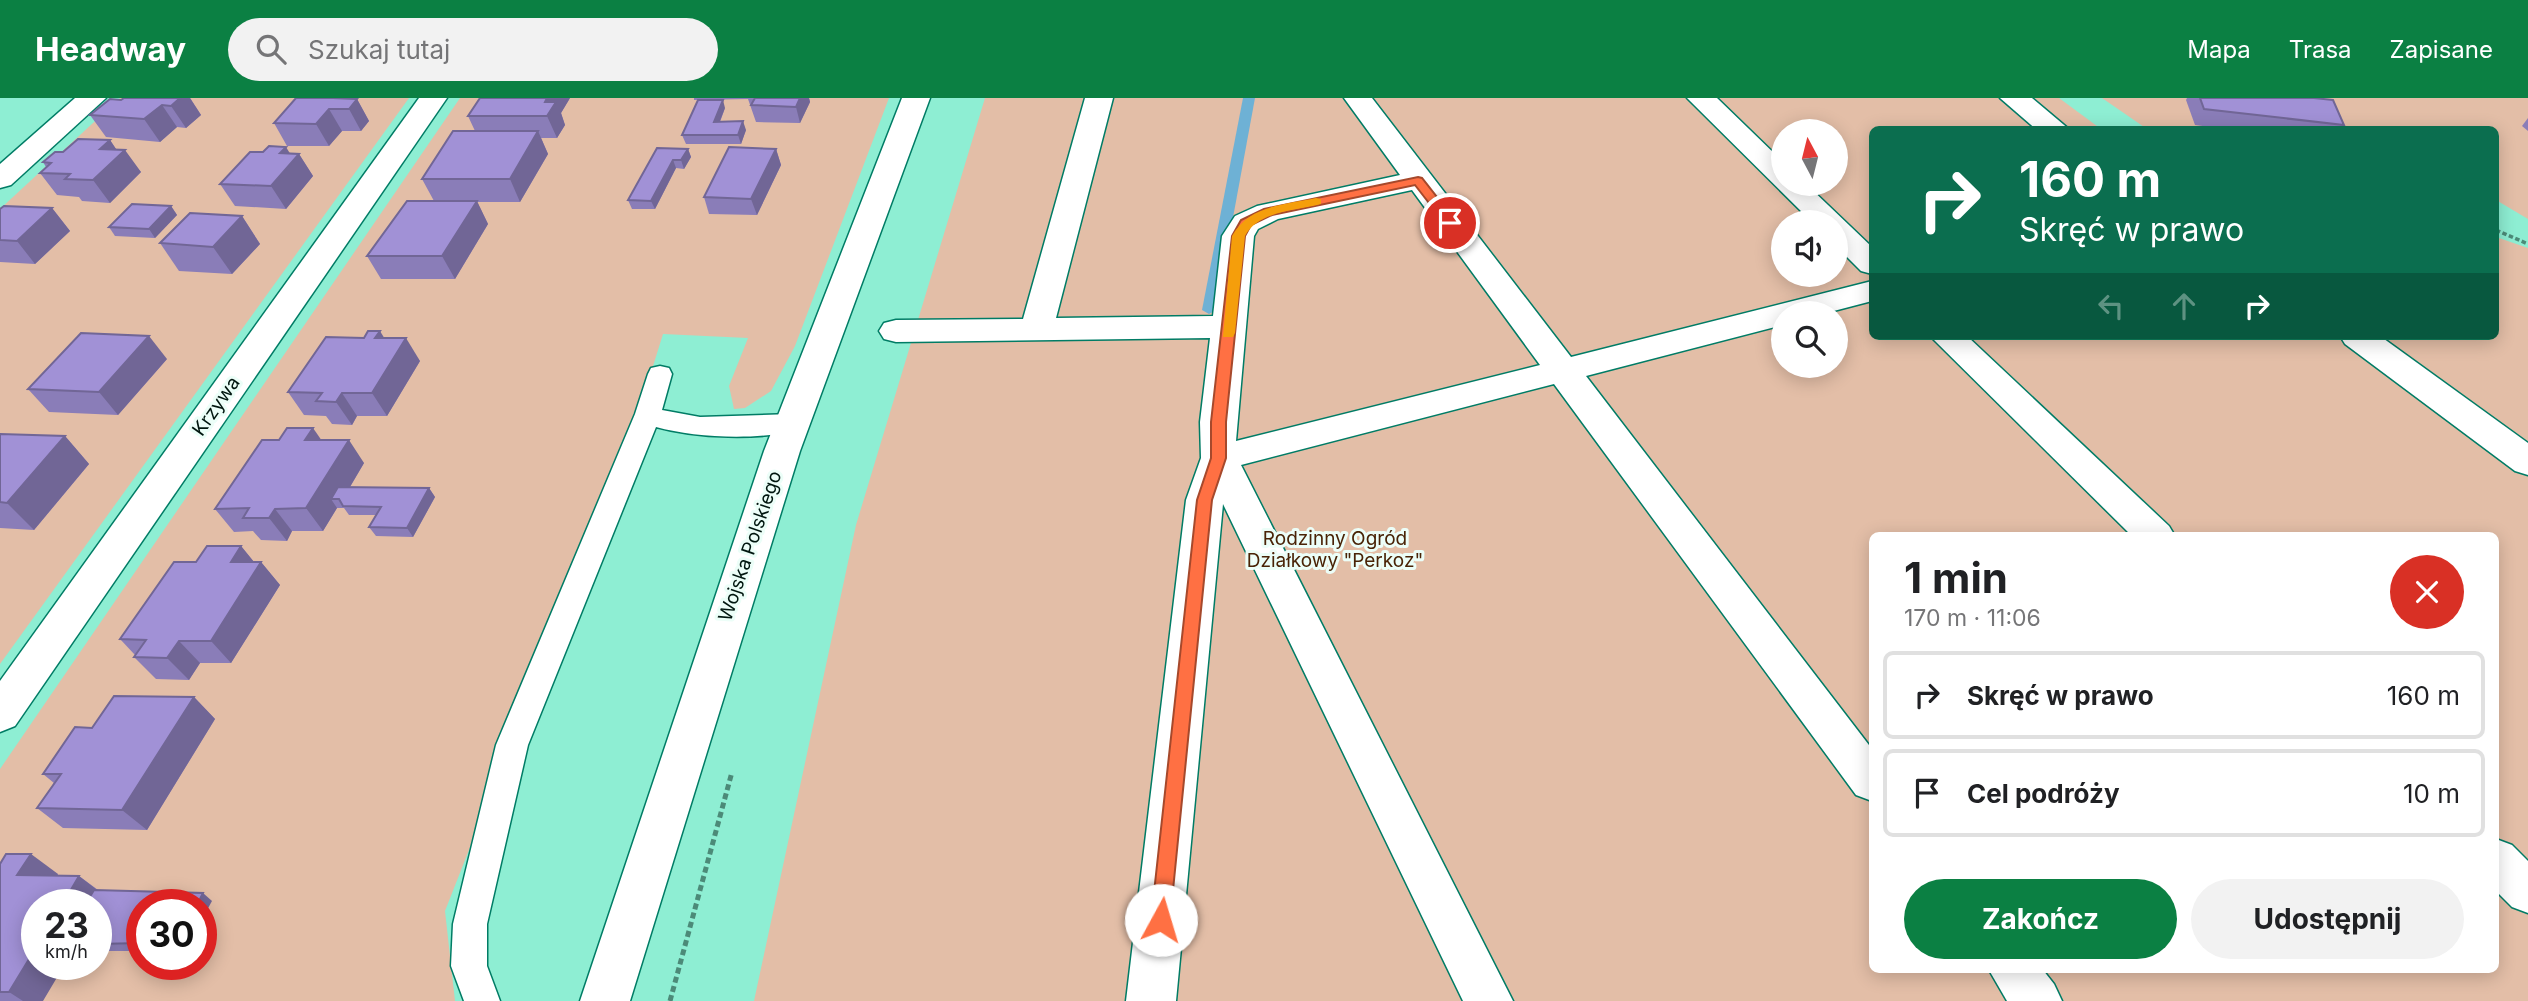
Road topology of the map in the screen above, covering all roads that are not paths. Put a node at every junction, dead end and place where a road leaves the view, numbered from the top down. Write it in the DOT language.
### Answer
graph roads {
  1 [pos="92,98"];
  2 [pos="433,98"];
  3 [pos="916,98"];
  4 [pos="1099,98"];
  5 [pos="1359,98"];
  6 [pos="1701,98"];
  7 [pos="2014,98"];
  8 [pos="2051,126"];
  9 [pos="1771,166"];
  10 [pos="0,179"];
  11 [pos="1418,180"];
  12 [pos="1802,196"];
  13 [pos="1816,210"];
  14 [pos="1848,241"];
  15 [pos="1869,261"];
  16 [pos="1869,292"];
  17 [pos="1834,301"];
  18 [pos="1771,318"];
  19 [pos="1228,327"];
  20 [pos="1037,328"];
  21 [pos="896,331"];
  22 [pos="1951,340"];
  23 [pos="2362,340"];
  24 [pos="1564,370"];
  25 [pos="660,374"];
  26 [pos="648,414"];
  27 [pos="792,423"];
  28 [pos="1219,458"];
  29 [pos="2528,462"];
  30 [pos="2152,532"];
  31 [pos="0,713"];
  32 [pos="1869,778"];
  33 [pos="2499,863"];
  34 [pos="2528,891"];
  35 [pos="2015,973"];
  36 [pos="482,1001"];
  37 [pos="605,1001"];
  38 [pos="1152,1001"];
  39 [pos="1488,1001"];
  40 [pos="2037,1001"];
  1 -- 10 [label="street"];
  2 -- 31 [label="street, Krzywa"];
  3 -- 27 [label="street, Wojska Polskiego"];
  4 -- 20 [label="street"];
  5 -- 11 [label="street"];
  6 -- 9 [label="street"];
  7 -- 8 [label="street"];
  11 -- 19 [label="street"];
  11 -- 24 [label="street"];
  12 -- 13 [label="street"];
  14 -- 15 [label="street"];
  16 -- 17 [label="street"];
  18 -- 24 [label="street"];
  19 -- 20 [label="street"];
  19 -- 28 [label="street"];
  20 -- 21 [label="street"];
  22 -- 30 [label="street"];
  23 -- 29 [label="street"];
  24 -- 28 [label="street"];
  24 -- 32 [label="street"];
  25 -- 26 [label="lane"];
  26 -- 27 [label="lane"];
  26 -- 36 [label="lane"];
  27 -- 37 [label="street, Wojska Polskiego"];
  28 -- 38 [label="street"];
  28 -- 39 [label="street"];
  33 -- 34 [label="street"];
  35 -- 40 [label="street"];
}
